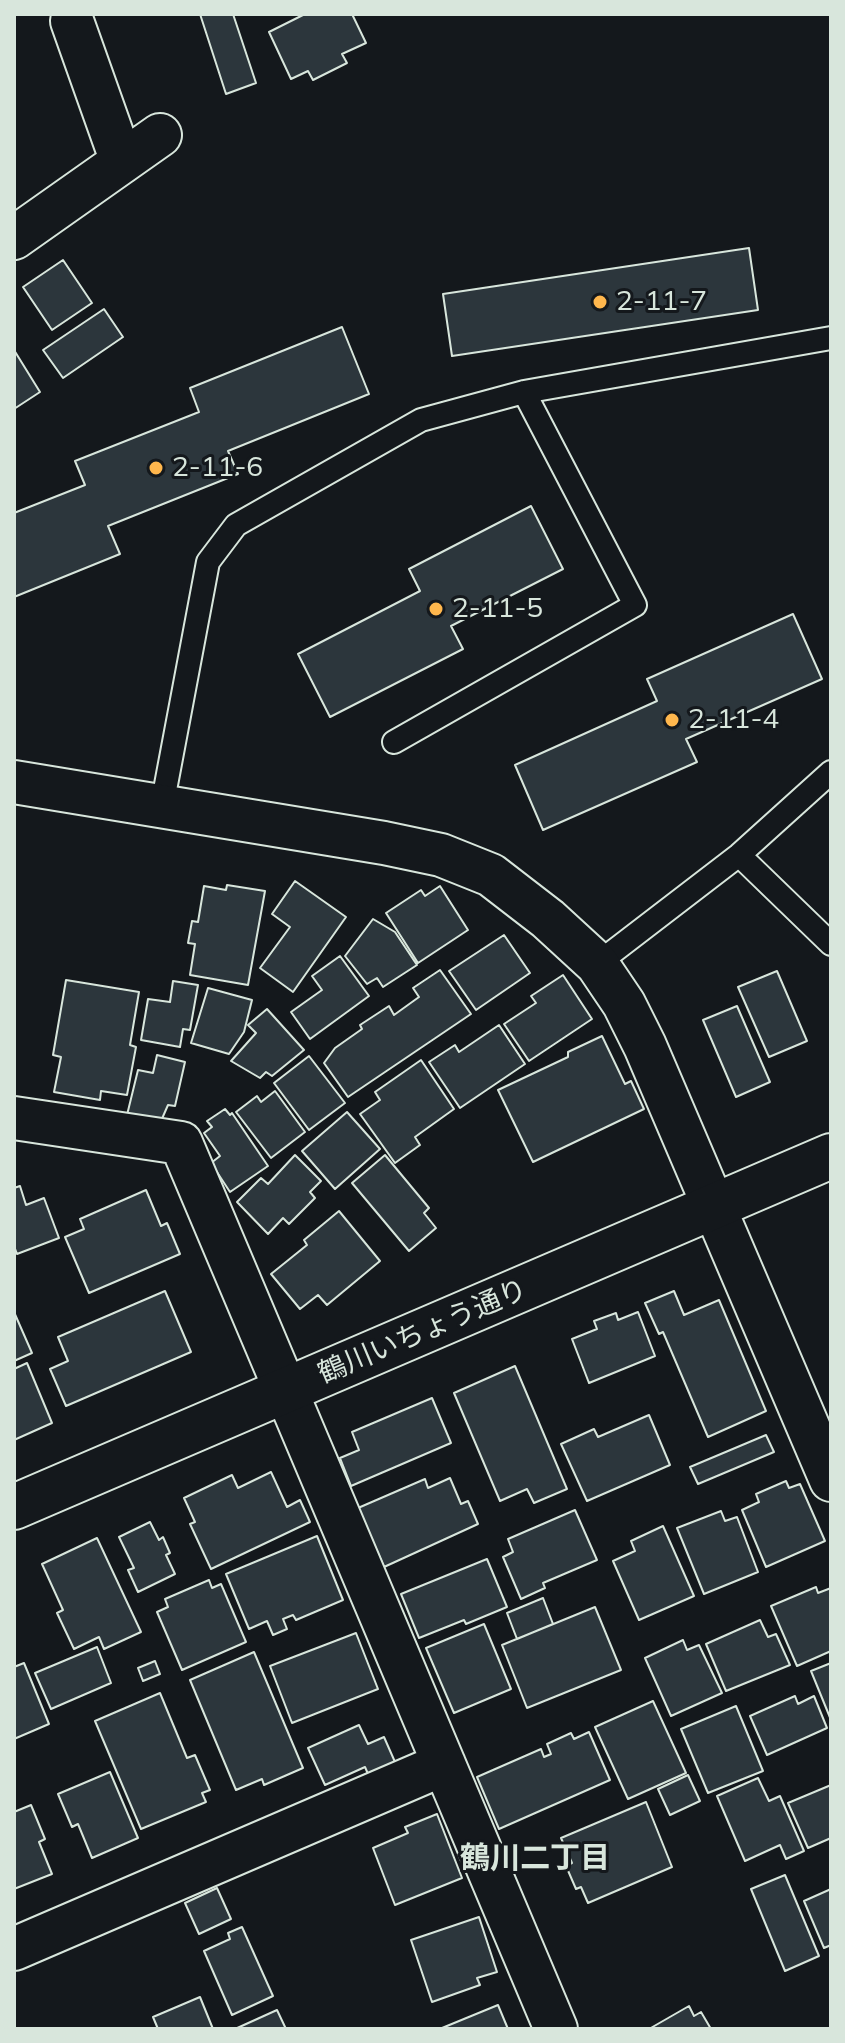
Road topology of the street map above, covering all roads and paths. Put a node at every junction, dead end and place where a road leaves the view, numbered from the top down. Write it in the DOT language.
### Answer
graph roads {
  1 [pos="72,21"];
  2 [pos="160,135"];
  3 [pos="122,162"];
  4 [pos="14,238"];
  5 [pos="831,338"];
  6 [pos="524,392"];
  7 [pos="394,742"];
  8 [pos="831,772"];
  9 [pos="14,782"];
  10 [pos="162,806"];
  11 [pos="739,855"];
  12 [pos="831,944"];
  13 [pos="597,964"];
  14 [pos="14,1118"];
  15 [pos="831,1156"];
  16 [pos="713,1208"];
  17 [pos="286,1391"];
  18 [pos="831,1480"];
  19 [pos="15,1504"];
  20 [pos="444,1764"];
  21 [pos="14,1949"];
  22 [pos="556,2029"];
  1 -- 3 [label="street"];
  2 -- 3 [label="street"];
  3 -- 4 [label="street"];
  5 -- 6 [label="lane"];
  6 -- 7 [label="lane"];
  6 -- 10 [label="lane"];
  8 -- 11 [label="lane"];
  9 -- 10 [label="street"];
  10 -- 13 [label="street"];
  11 -- 12 [label="lane"];
  11 -- 13 [label="lane"];
  13 -- 16 [label="street"];
  14 -- 17 [label="street"];
  15 -- 16 [label="street, 鶴川いちょう通り"];
  16 -- 17 [label="street, 鶴川いちょう通り"];
  16 -- 18 [label="street"];
  17 -- 19 [label="street, 鶴川いちょう通り"];
  17 -- 20 [label="street"];
  20 -- 21 [label="street"];
  20 -- 22 [label="street"];
}
